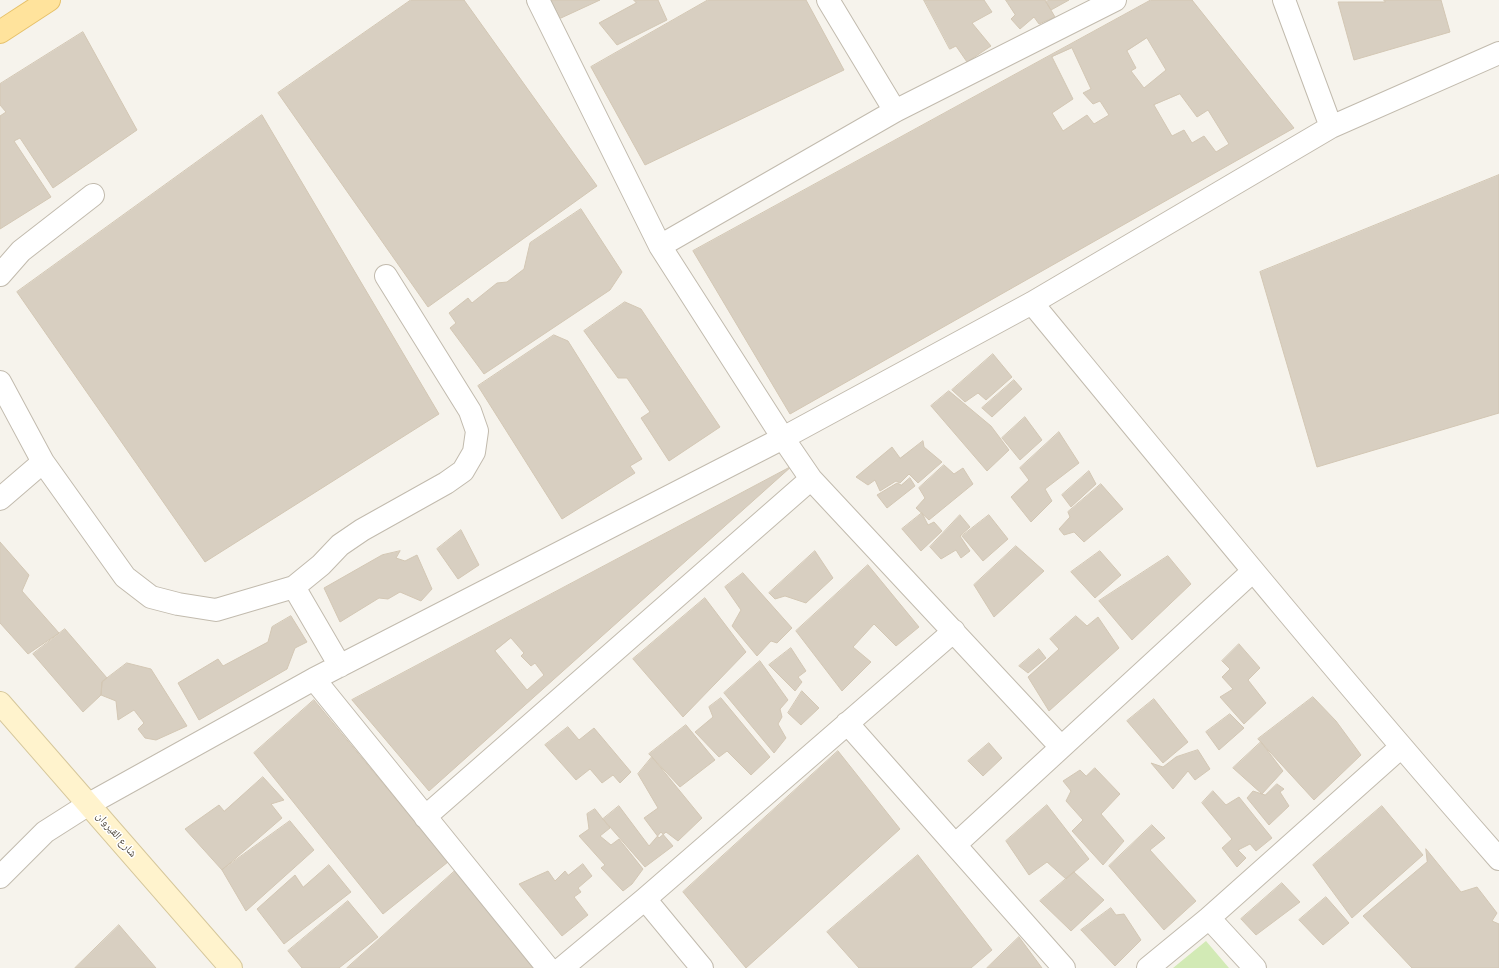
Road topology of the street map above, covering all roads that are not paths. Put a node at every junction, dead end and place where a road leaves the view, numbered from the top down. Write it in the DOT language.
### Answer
graph roads {
  1 [pos="49,0"];
  2 [pos="538,0"];
  3 [pos="828,0"];
  4 [pos="1115,0"];
  5 [pos="1284,0"];
  6 [pos="0,32"];
  7 [pos="1499,53"];
  8 [pos="895,111"];
  9 [pos="1331,127"];
  10 [pos="93,195"];
  11 [pos="660,246"];
  12 [pos="0,275"];
  13 [pos="386,276"];
  14 [pos="1032,303"];
  15 [pos="0,382"];
  16 [pos="783,438"];
  17 [pos="43,462"];
  18 [pos="811,479"];
  19 [pos="0,498"];
  20 [pos="1252,572"];
  21 [pos="294,587"];
  22 [pos="954,631"];
  23 [pos="340,666"];
  24 [pos="314,679"];
  25 [pos="0,703"];
  26 [pos="847,723"];
  27 [pos="1062,747"];
  28 [pos="1401,747"];
  29 [pos="89,804"];
  30 [pos="426,817"];
  31 [pos="955,845"];
  32 [pos="1499,859"];
  33 [pos="0,877"];
  34 [pos="645,899"];
  35 [pos="1209,918"];
  36 [pos="231,968"];
  37 [pos="548,968"];
  38 [pos="562,968"];
  39 [pos="702,968"];
  40 [pos="1064,968"];
  41 [pos="1148,968"];
  42 [pos="1256,968"];
  1 -- 6 [label="main road"];
  2 -- 11 [label="street"];
  3 -- 8 [label="street"];
  4 -- 8 [label="street"];
  5 -- 9 [label="street"];
  7 -- 9 [label="street"];
  8 -- 11 [label="street"];
  9 -- 14 [label="street"];
  10 -- 12 [label="street"];
  11 -- 16 [label="street"];
  13 -- 21 [label="street"];
  14 -- 16 [label="street"];
  14 -- 20 [label="street"];
  15 -- 17 [label="street"];
  16 -- 18 [label="street"];
  16 -- 23 [label="street"];
  17 -- 19 [label="street"];
  17 -- 21 [label="street"];
  18 -- 22 [label="street"];
  18 -- 30 [label="street"];
  20 -- 27 [label="street"];
  20 -- 28 [label="street"];
  21 -- 23 [label="street"];
  22 -- 26 [label="street"];
  22 -- 27 [label="street"];
  23 -- 24 [label="street"];
  24 -- 29 [label="street"];
  24 -- 30 [label="street"];
  25 -- 29 [label="main road, شارع القيروان"];
  26 -- 31 [label="street"];
  26 -- 34 [label="street"];
  27 -- 31 [label="street"];
  28 -- 32 [label="street"];
  28 -- 35 [label="street"];
  29 -- 33 [label="street"];
  29 -- 36 [label="main road, شارع القيروان"];
  30 -- 37 [label="street"];
  31 -- 40 [label="street"];
  34 -- 38 [label="street"];
  34 -- 39 [label="street"];
  35 -- 41 [label="street"];
  35 -- 42 [label="street"];
}
